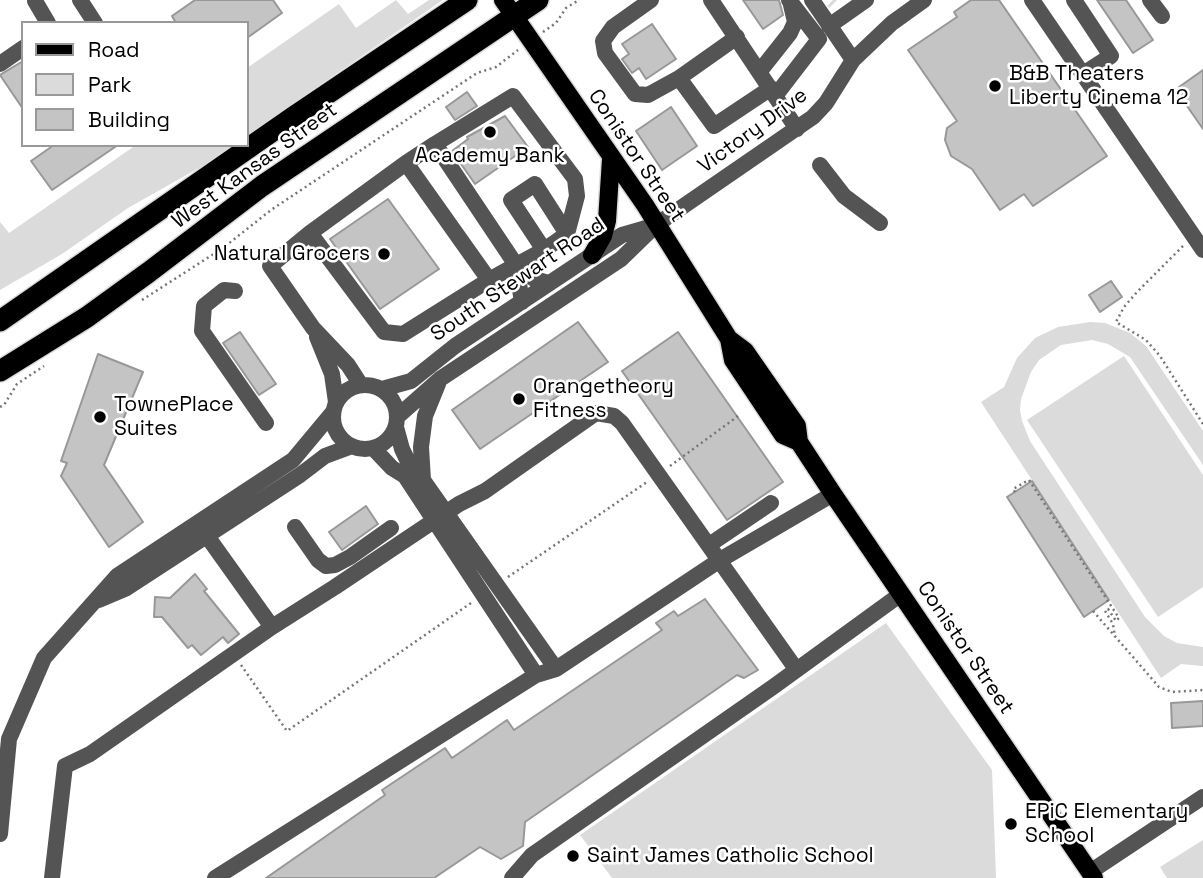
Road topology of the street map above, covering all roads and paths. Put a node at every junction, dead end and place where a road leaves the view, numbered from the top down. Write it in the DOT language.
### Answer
graph roads {
  1 [pos="80,0"];
  2 [pos="467,0"];
  3 [pos="538,0"];
  4 [pos="579,0"];
  5 [pos="652,0"];
  6 [pos="711,0"];
  7 [pos="812,0"];
  8 [pos="866,0"];
  9 [pos="923,0"];
  10 [pos="1032,0"];
  11 [pos="1074,0"];
  12 [pos="1150,0"];
  13 [pos="35,1"];
  14 [pos="789,1"];
  15 [pos="509,8"];
  16 [pos="1162,16"];
  17 [pos="47,21"];
  18 [pos="94,21"];
  19 [pos="556,23"];
  20 [pos="829,26"];
  21 [pos="737,37"];
  22 [pos="21,49"];
  23 [pos="853,60"];
  24 [pos="0,64"];
  25 [pos="496,67"];
  26 [pos="760,71"];
  27 [pos="1083,74"];
  28 [pos="679,78"];
  29 [pos="773,91"];
  30 [pos="797,129"];
  31 [pos="435,144"];
  32 [pos="611,159"];
  33 [pos="407,163"];
  34 [pos="820,165"];
  35 [pos="880,223"];
  36 [pos="656,225"];
  37 [pos="310,233"];
  38 [pos="567,234"];
  39 [pos="1184,246"];
  40 [pos="544,250"];
  41 [pos="1203,250"];
  42 [pos="592,255"];
  43 [pos="516,265"];
  44 [pos="489,280"];
  45 [pos="549,283"];
  46 [pos="44,290"];
  47 [pos="235,291"];
  48 [pos="0,302"];
  49 [pos="522,302"];
  50 [pos="134,305"];
  51 [pos="0,321"];
  52 [pos="313,328"];
  53 [pos="0,353"];
  54 [pos="29,353"];
  55 [pos="48,363"];
  56 [pos="0,371"];
  57 [pos="440,379"];
  58 [pos="361,385"];
  59 [pos="382,389"];
  60 [pos="0,407"];
  61 [pos="335,407"];
  62 [pos="738,416"];
  63 [pos="397,422"];
  64 [pos="266,424"];
  65 [pos="1203,424"];
  66 [pos="352,446"];
  67 [pos="373,448"];
  68 [pos="659,474"];
  69 [pos="423,480"];
  70 [pos="1015,492"];
  71 [pos="833,494"];
  72 [pos="771,503"];
  73 [pos="440,517"];
  74 [pos="295,527"];
  75 [pos="391,528"];
  76 [pos="202,529"];
  77 [pos="709,545"];
  78 [pos="720,560"];
  79 [pos="490,590"];
  80 [pos="901,594"];
  81 [pos="1093,611"];
  82 [pos="272,627"];
  83 [pos="1115,637"];
  84 [pos="233,654"];
  85 [pos="556,669"];
  86 [pos="796,669"];
  87 [pos="536,675"];
  88 [pos="1203,690"];
  89 [pos="1203,797"];
  90 [pos="0,835"];
  91 [pos="1092,875"];
  92 [pos="52,878"];
  93 [pos="215,878"];
  94 [pos="512,878"];
  1 -- 18 [label="street"];
  2 -- 46 [label="highway, West Kansas Street"];
  3 -- 15 [label="highway, West Kansas Street"];
  4 -- 19 [label="path"];
  5 -- 28 [label="street"];
  6 -- 21 [label="street"];
  7 -- 20 [label="street"];
  8 -- 20 [label="street"];
  9 -- 23 [label="street, Victory Drive"];
  10 -- 27 [label="street"];
  11 -- 27 [label="street"];
  12 -- 16 [label="street"];
  13 -- 17 [label="street"];
  14 -- 26 [label="street"];
  14 -- 29 [label="street"];
  15 -- 32 [label="main road, Conistor Street"];
  15 -- 54 [label="highway, West Kansas Street"];
  20 -- 23 [label="street"];
  21 -- 26 [label="street"];
  21 -- 28 [label="street"];
  22 -- 24 [label="street"];
  23 -- 30 [label="street, Victory Drive"];
  25 -- 50 [label="path"];
  26 -- 29 [label="street"];
  27 -- 41 [label="street"];
  28 -- 29 [label="street"];
  29 -- 30 [label="street"];
  30 -- 36 [label="street, Victory Drive"];
  31 -- 33 [label="street"];
  31 -- 38 [label="street"];
  31 -- 43 [label="street"];
  32 -- 36 [label="main road, Conistor Street"];
  32 -- 42 [label="main road"];
  33 -- 37 [label="street"];
  33 -- 44 [label="street"];
  34 -- 35 [label="street"];
  36 -- 42 [label="street, South Stewart Road"];
  36 -- 57 [label="street, South Stewart Road"];
  36 -- 71 [label="main road, Conistor Street"];
  37 -- 44 [label="street"];
  37 -- 52 [label="street"];
  38 -- 40 [label="street"];
  38 -- 40 [label="street"];
  39 -- 65 [label="path"];
  40 -- 43 [label="street"];
  42 -- 45 [label="street, South Stewart Road"];
  43 -- 44 [label="street"];
  43 -- 45 [label="street"];
  43 -- 49 [label="street"];
  45 -- 49 [label="street, South Stewart Road"];
  46 -- 48 [label="highway"];
  46 -- 51 [label="highway, West Kansas Street"];
  47 -- 64 [label="street"];
  49 -- 59 [label="street, South Stewart Road"];
  52 -- 58 [label="street"];
  52 -- 61 [label="street"];
  53 -- 54 [label="highway"];
  54 -- 56 [label="highway, West Kansas Street"];
  55 -- 60 [label="path"];
  57 -- 63 [label="street, South Stewart Road"];
  57 -- 69 [label="street"];
  58 -- 59 [label="street"];
  58 -- 61 [label="street"];
  59 -- 63 [label="street"];
  61 -- 66 [label="street"];
  61 -- 76 [label="street"];
  62 -- 68 [label="path"];
  63 -- 67 [label="street"];
  63 -- 69 [label="street"];
  66 -- 67 [label="street"];
  66 -- 76 [label="street"];
  67 -- 73 [label="street"];
  68 -- 73 [label="street"];
  68 -- 77 [label="street"];
  68 -- 79 [label="path"];
  69 -- 73 [label="street"];
  70 -- 83 [label="path"];
  71 -- 78 [label="street"];
  71 -- 80 [label="main road, Conistor Street"];
  72 -- 77 [label="street"];
  73 -- 79 [label="street"];
  73 -- 82 [label="street"];
  74 -- 75 [label="street"];
  76 -- 82 [label="street"];
  76 -- 90 [label="street"];
  77 -- 78 [label="street"];
  78 -- 85 [label="street"];
  78 -- 86 [label="street"];
  79 -- 84 [label="path"];
  79 -- 85 [label="street"];
  79 -- 87 [label="street"];
  80 -- 86 [label="street"];
  80 -- 91 [label="main road, Conistor Street"];
  81 -- 83 [label="path"];
  82 -- 84 [label="street"];
  83 -- 88 [label="path"];
  84 -- 92 [label="street"];
  85 -- 87 [label="street"];
  86 -- 94 [label="street"];
  87 -- 93 [label="street"];
  89 -- 91 [label="street"];
}
